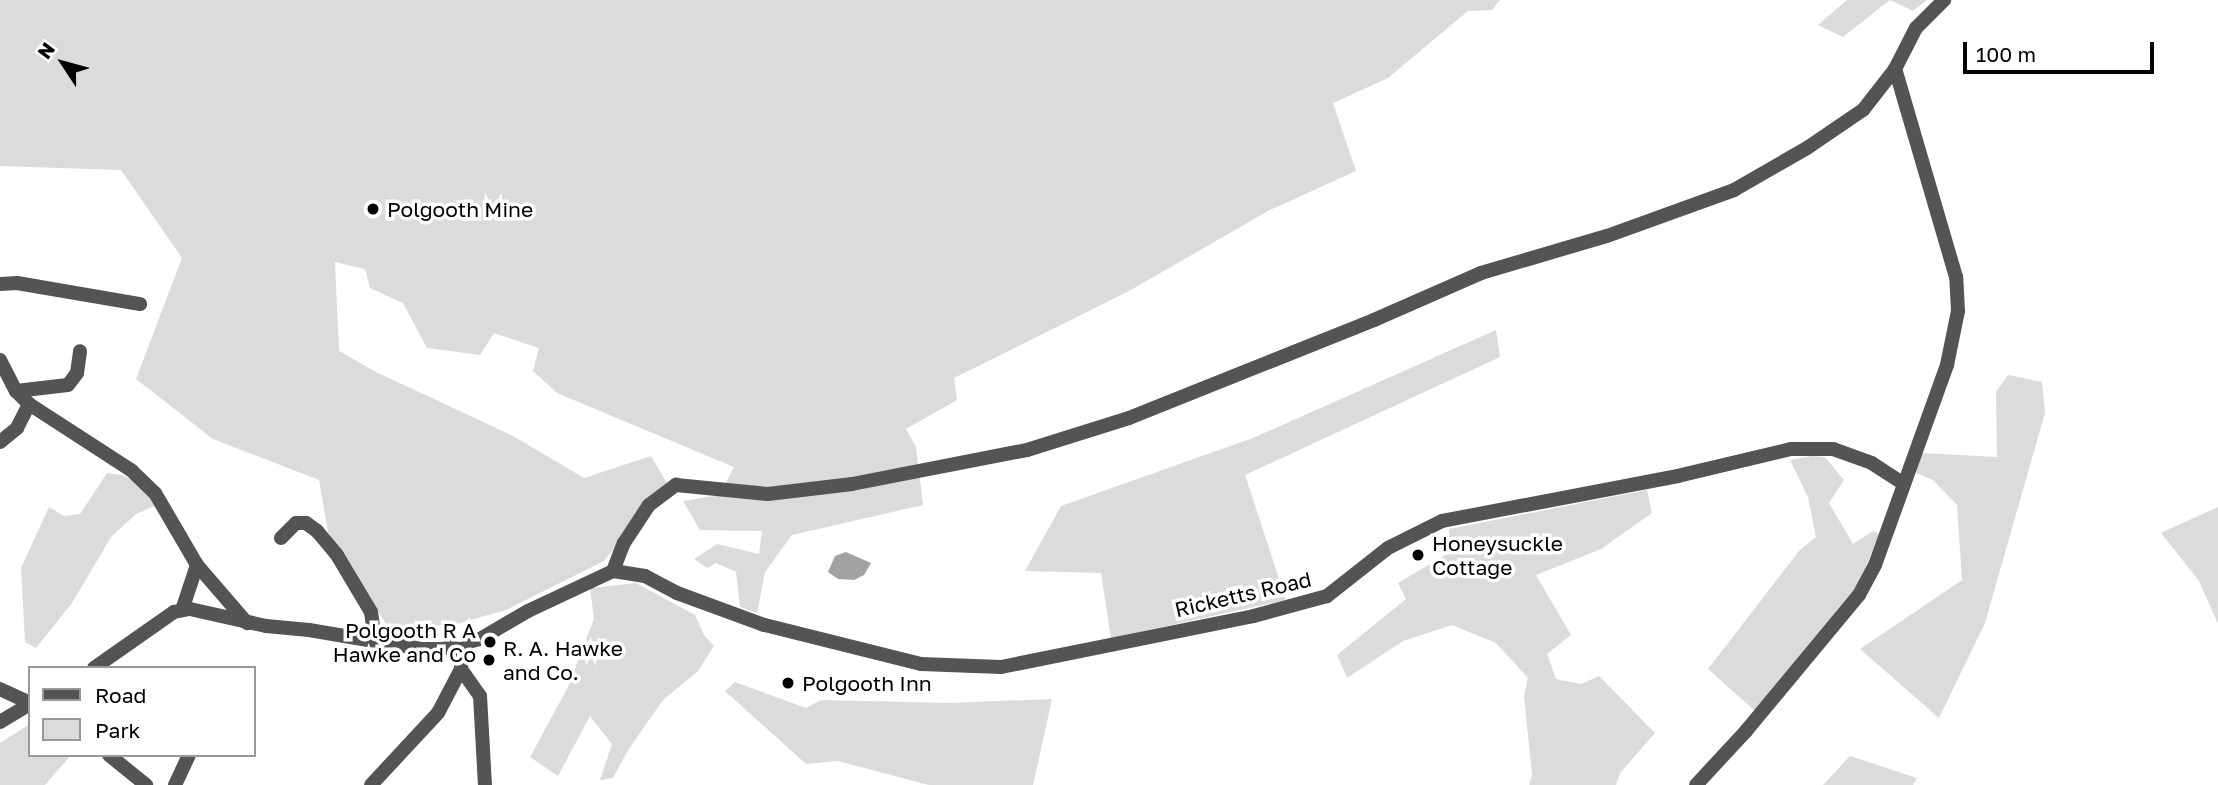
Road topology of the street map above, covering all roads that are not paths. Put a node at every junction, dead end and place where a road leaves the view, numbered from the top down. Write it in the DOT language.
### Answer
graph roads {
  1 [pos="1944,0"];
  2 [pos="1895,69"];
  3 [pos="0,284"];
  4 [pos="141,304"];
  5 [pos="80,351"];
  6 [pos="0,360"];
  7 [pos="16,391"];
  8 [pos="29,404"];
  9 [pos="0,442"];
  10 [pos="1904,484"];
  11 [pos="281,538"];
  12 [pos="197,565"];
  13 [pos="613,571"];
  14 [pos="181,610"];
  15 [pos="247,623"];
  16 [pos="375,642"];
  17 [pos="462,645"];
  18 [pos="97,666"];
  19 [pos="461,669"];
  20 [pos="0,689"];
  21 [pos="28,702"];
  22 [pos="28,704"];
  23 [pos="0,722"];
  24 [pos="111,757"];
  25 [pos="188,757"];
  26 [pos="146,785"];
  27 [pos="175,785"];
  28 [pos="371,785"];
  29 [pos="485,785"];
  30 [pos="1696,785"];
  1 -- 2 [label="street"];
  2 -- 10 [label="street"];
  2 -- 13 [label="street"];
  3 -- 4 [label="street"];
  5 -- 7 [label="street"];
  6 -- 7 [label="street"];
  7 -- 8 [label="street"];
  8 -- 9 [label="street"];
  8 -- 12 [label="street"];
  10 -- 13 [label="street, Ricketts Road"];
  10 -- 30 [label="street"];
  11 -- 16 [label="street"];
  12 -- 14 [label="street"];
  12 -- 15 [label="street"];
  13 -- 17 [label="street"];
  14 -- 15 [label="street"];
  14 -- 18 [label="street"];
  15 -- 16 [label="street"];
  16 -- 17 [label="street"];
  17 -- 19 [label="street"];
  19 -- 28 [label="street"];
  19 -- 29 [label="street"];
  20 -- 21 [label="street"];
  22 -- 23 [label="street"];
  24 -- 26 [label="street"];
  25 -- 27 [label="street"];
}
